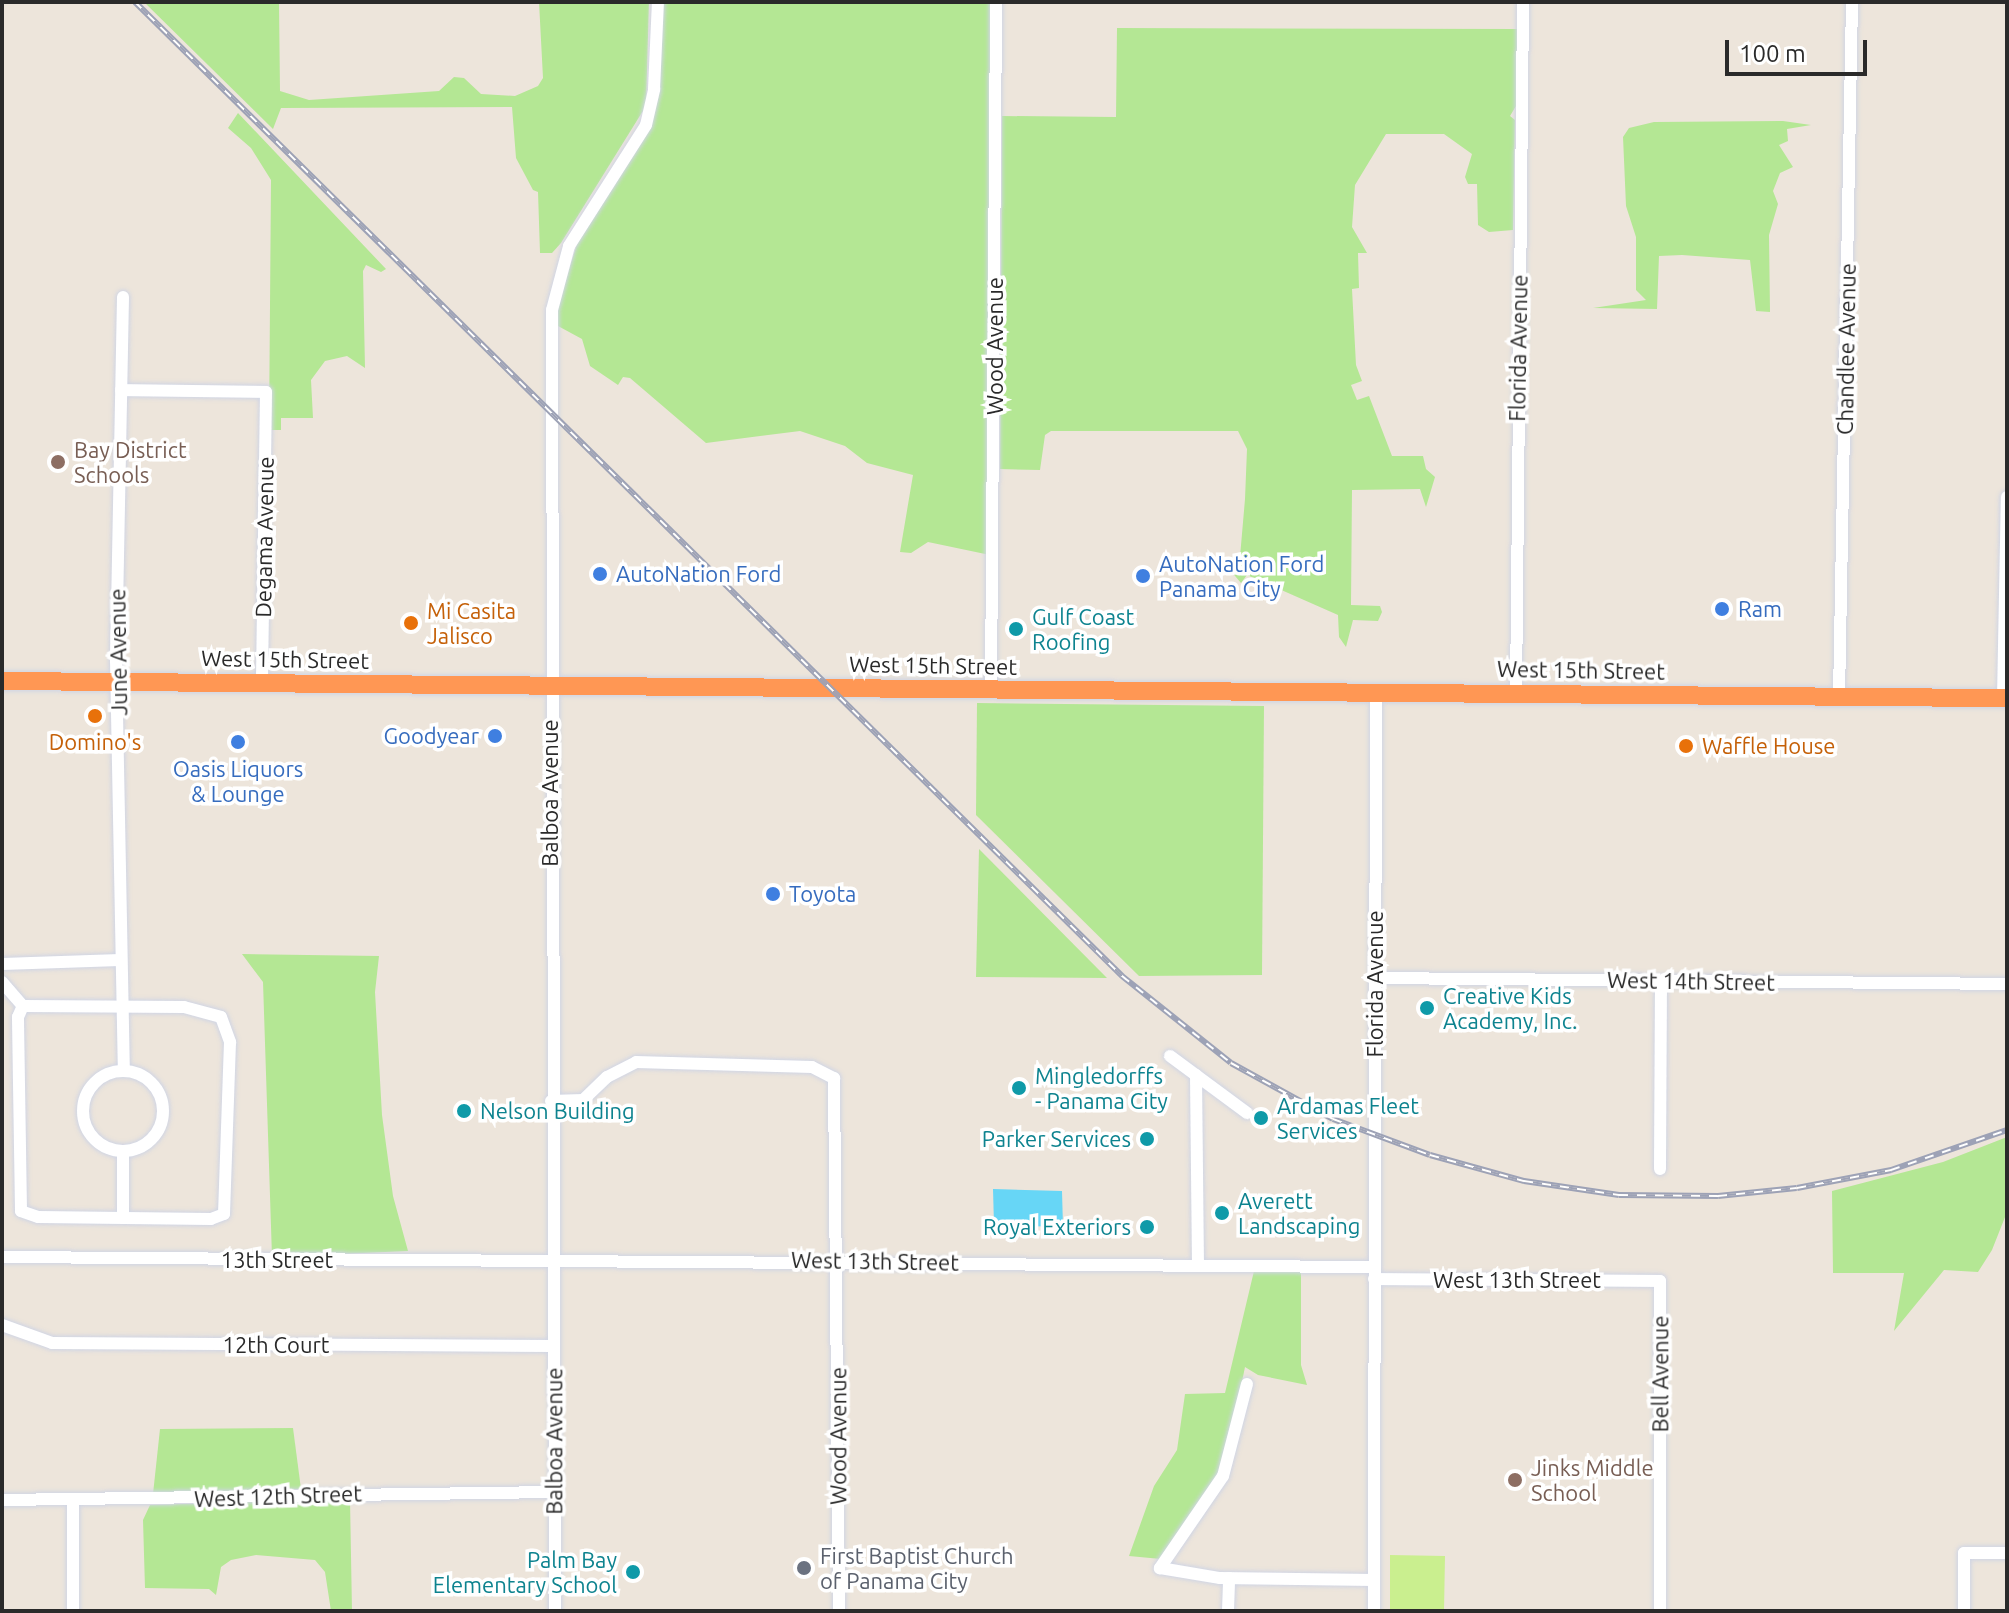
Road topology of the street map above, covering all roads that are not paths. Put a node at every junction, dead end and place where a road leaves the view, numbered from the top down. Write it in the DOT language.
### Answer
graph roads {
  1 [pos="658,2"];
  2 [pos="996,2"];
  3 [pos="1523,2"];
  4 [pos="1852,2"];
  5 [pos="123,297"];
  6 [pos="121,390"];
  7 [pos="2007,497"];
  8 [pos="2,681"];
  9 [pos="118,681"];
  10 [pos="262,683"];
  11 [pos="550,685"];
  12 [pos="991,689"];
  13 [pos="1376,693"];
  14 [pos="1516,694"];
  15 [pos="1839,697"];
  16 [pos="2005,698"];
  17 [pos="120,960"];
  18 [pos="2,964"];
  19 [pos="1375,978"];
  20 [pos="1661,981"];
  21 [pos="2,982"];
  22 [pos="2007,984"];
  23 [pos="23,1006"];
  24 [pos="121,1006"];
  25 [pos="1170,1056"];
  26 [pos="124,1071"];
  27 [pos="1196,1075"];
  28 [pos="551,1101"];
  29 [pos="1247,1113"];
  30 [pos="123,1151"];
  31 [pos="1660,1169"];
  32 [pos="123,1218"];
  33 [pos="2,1257"];
  34 [pos="553,1257"];
  35 [pos="838,1260"];
  36 [pos="1198,1264"];
  37 [pos="1374,1273"];
  38 [pos="1660,1281"];
  39 [pos="2,1325"];
  40 [pos="553,1346"];
  41 [pos="1247,1384"];
  42 [pos="554,1492"];
  43 [pos="2,1500"];
  44 [pos="73,1502"];
  45 [pos="2007,1553"];
  46 [pos="1229,1578"];
  47 [pos="1374,1580"];
  48 [pos="73,1611"];
  49 [pos="555,1611"];
  50 [pos="839,1611"];
  51 [pos="1228,1611"];
  52 [pos="1374,1611"];
  53 [pos="1660,1611"];
  54 [pos="1964,1611"];
  1 -- 11 [label="street, Balboa Avenue"];
  2 -- 12 [label="street, Wood Avenue"];
  3 -- 14 [label="street, Florida Avenue"];
  4 -- 15 [label="street, Chandlee Avenue"];
  5 -- 6 [label="street, June Avenue"];
  6 -- 9 [label="street, June Avenue"];
  6 -- 10 [label="street, Degama Avenue"];
  7 -- 16 [label="street"];
  8 -- 9 [label="highway, West 15th Street"];
  9 -- 10 [label="highway, West 15th Street"];
  9 -- 17 [label="street, June Avenue"];
  10 -- 11 [label="highway, West 15th Street"];
  11 -- 12 [label="highway, West 15th Street"];
  11 -- 28 [label="street, Balboa Avenue"];
  12 -- 13 [label="highway, West 15th Street"];
  13 -- 14 [label="highway, West 15th Street"];
  13 -- 19 [label="street, Florida Avenue"];
  14 -- 15 [label="highway, West 15th Street"];
  15 -- 16 [label="highway, West 15th Street"];
  17 -- 18 [label="street"];
  17 -- 24 [label="street, June Avenue"];
  19 -- 20 [label="street, West 14th Street"];
  19 -- 37 [label="street, Florida Avenue"];
  20 -- 22 [label="street, West 14th Street"];
  20 -- 31 [label="street"];
  21 -- 23 [label="street"];
  23 -- 24 [label="street"];
  23 -- 32 [label="street"];
  24 -- 26 [label="street, June Avenue"];
  24 -- 32 [label="street"];
  25 -- 27 [label="street"];
  26 -- 30 [label="street"];
  26 -- 30 [label="street"];
  27 -- 29 [label="street"];
  27 -- 36 [label="street"];
  28 -- 34 [label="street, Balboa Avenue"];
  28 -- 35 [label="street, Wood Avenue"];
  30 -- 32 [label="street"];
  33 -- 34 [label="street, 13th Street"];
  34 -- 35 [label="street, West 13th Street"];
  34 -- 40 [label="street, Balboa Avenue"];
  35 -- 36 [label="street, West 13th Street"];
  35 -- 50 [label="street, Wood Avenue"];
  36 -- 37 [label="street, West 13th Street"];
  37 -- 38 [label="street, West 13th Street"];
  37 -- 47 [label="street, Florida Avenue"];
  38 -- 53 [label="street, Bell Avenue"];
  39 -- 40 [label="street, 12th Court"];
  40 -- 42 [label="street, Balboa Avenue"];
  41 -- 46 [label="street"];
  42 -- 44 [label="street, West 12th Street"];
  42 -- 49 [label="street, Balboa Avenue"];
  43 -- 44 [label="street, West 12th Street"];
  44 -- 48 [label="street"];
  45 -- 54 [label="street"];
  46 -- 47 [label="street"];
  46 -- 51 [label="street"];
  47 -- 52 [label="street, Florida Avenue"];
}
